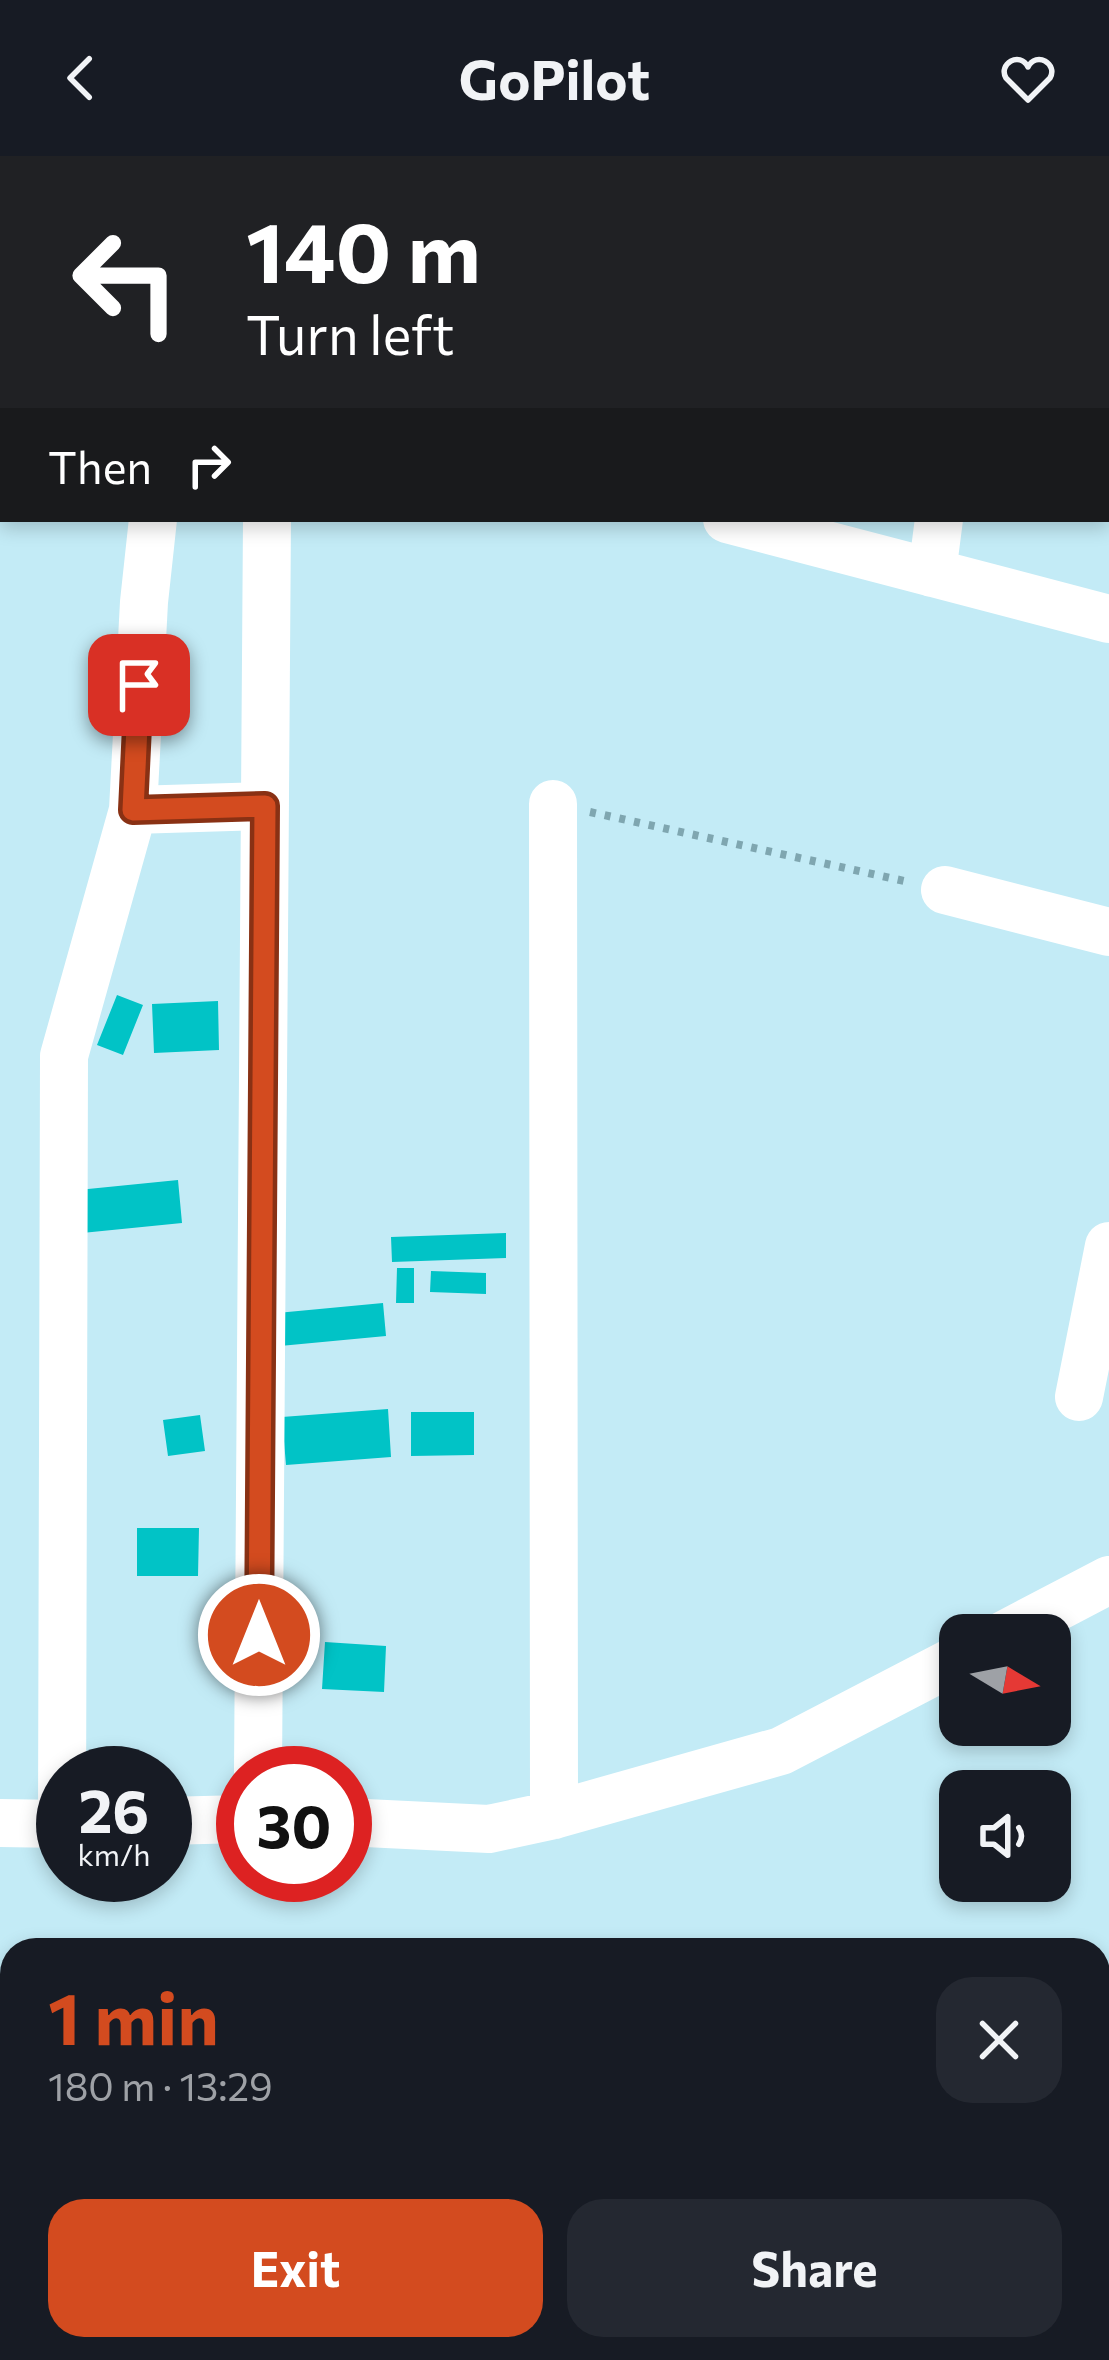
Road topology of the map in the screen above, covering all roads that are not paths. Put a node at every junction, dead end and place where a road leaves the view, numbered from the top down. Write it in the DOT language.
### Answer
graph roads {
  1 [pos="153,522"];
  2 [pos="267,522"];
  3 [pos="740,522"];
  4 [pos="939,522"];
  5 [pos="932,572"];
  6 [pos="1109,619"];
  7 [pos="554,804"];
  8 [pos="265,806"];
  9 [pos="133,810"];
  10 [pos="945,890"];
  11 [pos="1109,932"];
  12 [pos="1109,1246"];
  13 [pos="1079,1397"];
  14 [pos="1109,1580"];
  15 [pos="1044,1614"];
  16 [pos="939,1669"];
  17 [pos="63,1746"];
  18 [pos="258,1746"];
  19 [pos="554,1815"];
  20 [pos="0,1823"];
  21 [pos="372,1823"];
  22 [pos="36,1824"];
  1 -- 9 [label="street"];
  2 -- 8 [label="street"];
  3 -- 5 [label="street"];
  4 -- 5 [label="street"];
  5 -- 6 [label="street"];
  7 -- 19 [label="street"];
  8 -- 9 [label="street"];
  8 -- 18 [label="street"];
  9 -- 17 [label="street"];
  10 -- 11 [label="street"];
  12 -- 13 [label="street"];
  14 -- 15 [label="street"];
  16 -- 19 [label="street"];
  19 -- 21 [label="street"];
  20 -- 22 [label="street"];
}
